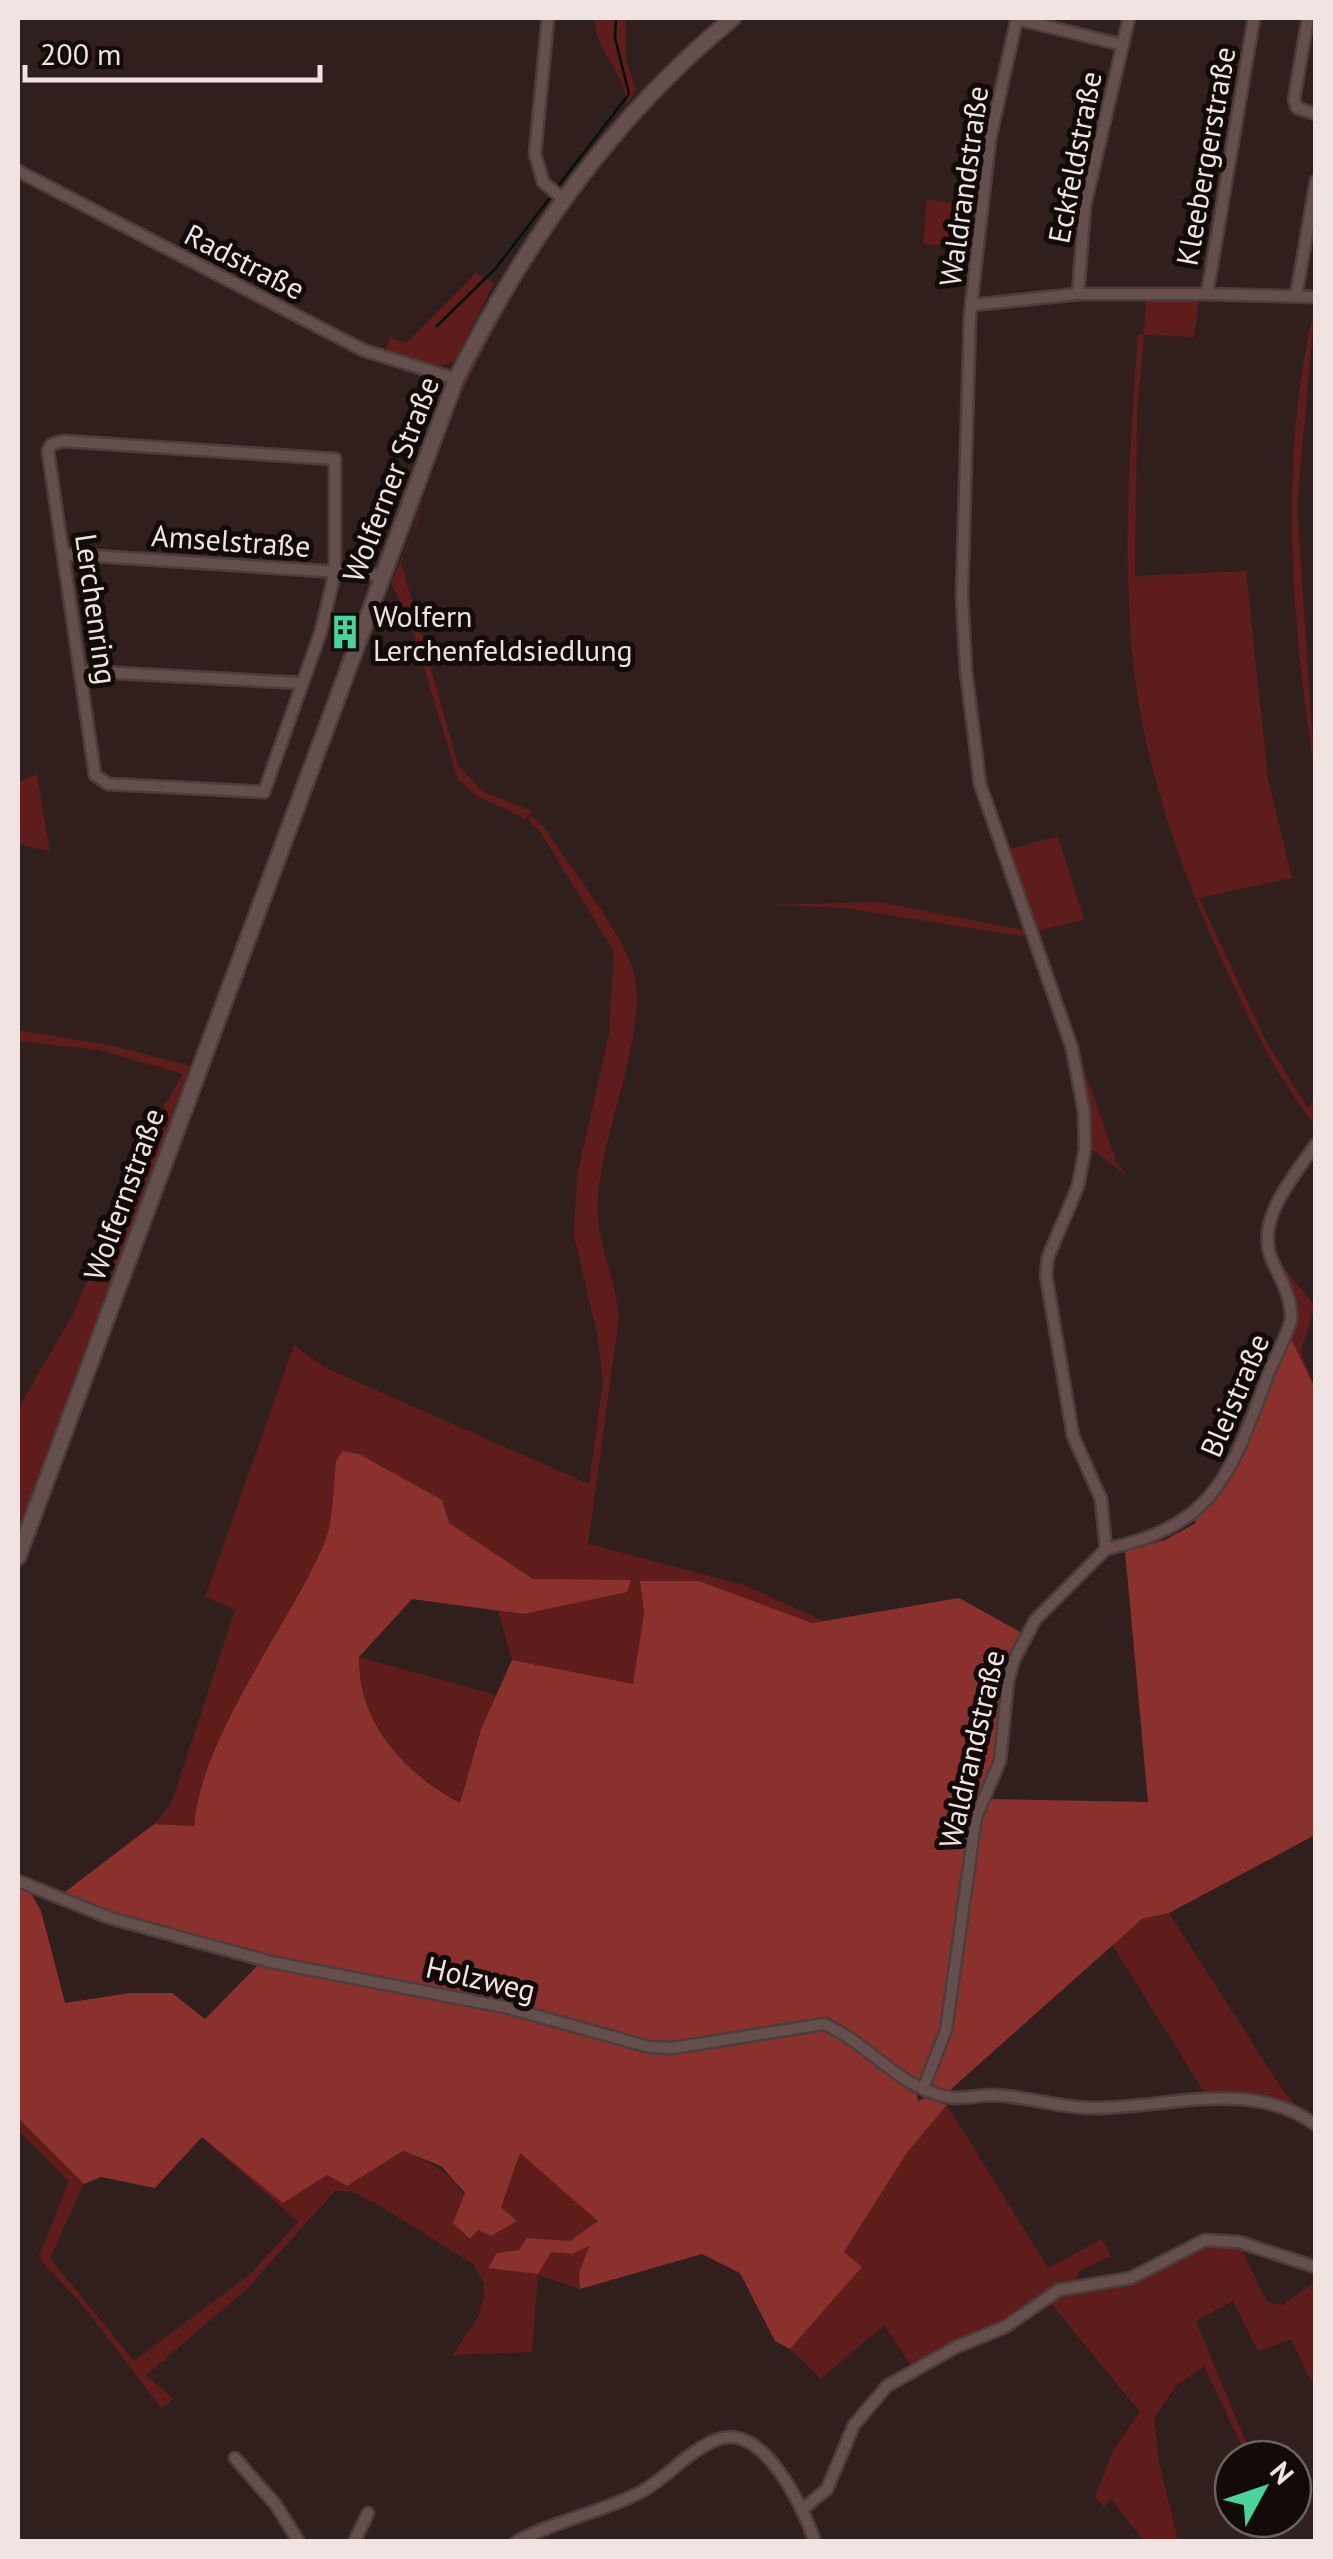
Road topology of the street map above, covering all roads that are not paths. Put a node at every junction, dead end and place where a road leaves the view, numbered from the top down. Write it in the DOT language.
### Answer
graph roads {
  1 [pos="548,18"];
  2 [pos="733,18"];
  3 [pos="1017,18"];
  4 [pos="1129,18"];
  5 [pos="1254,18"];
  6 [pos="1308,18"];
  7 [pos="1122,44"];
  8 [pos="1316,114"];
  9 [pos="18,171"];
  10 [pos="1316,180"];
  11 [pos="563,199"];
  12 [pos="1078,294"];
  13 [pos="1207,294"];
  14 [pos="1296,296"];
  15 [pos="1316,297"];
  16 [pos="972,305"];
  17 [pos="456,379"];
  18 [pos="64,554"];
  19 [pos="335,572"];
  20 [pos="384,574"];
  21 [pos="80,671"];
  22 [pos="301,683"];
  23 [pos="278,849"];
  24 [pos="1316,1144"];
  25 [pos="1106,1549"];
  26 [pos="18,1556"];
  27 [pos="18,1880"];
  28 [pos="923,2089"];
  29 [pos="1316,2125"];
  30 [pos="1316,2266"];
  31 [pos="235,2458"];
  32 [pos="804,2508"];
  33 [pos="368,2513"];
  34 [pos="300,2542"];
  35 [pos="354,2542"];
  36 [pos="516,2542"];
  37 [pos="815,2542"];
  1 -- 11 [label="street"];
  2 -- 11 [label="main road, Wolferner Straße"];
  3 -- 7 [label="street, Eckfeldstraße"];
  3 -- 16 [label="street, Waldrandstraße"];
  4 -- 7 [label="street, Eckfeldstraße"];
  5 -- 13 [label="street, Kleebergerstraße"];
  6 -- 8 [label="street"];
  7 -- 12 [label="street, Eckfeldstraße"];
  9 -- 17 [label="street, Radstraße"];
  10 -- 14 [label="street"];
  11 -- 17 [label="main road, Wolferner Straße"];
  12 -- 13 [label="street, Kleebergerstraße"];
  12 -- 16 [label="street"];
  13 -- 14 [label="street"];
  14 -- 15 [label="street"];
  16 -- 25 [label="street, Waldrandstraße"];
  17 -- 20 [label="main road, Wolferner Straße"];
  18 -- 19 [label="street, Amselstraße"];
  18 -- 19 [label="street, Lerchenring"];
  18 -- 21 [label="street, Lerchenring"];
  19 -- 20 [label="street"];
  19 -- 22 [label="street, Lerchenring"];
  20 -- 23 [label="main road, Wolferner Straße"];
  21 -- 22 [label="street"];
  21 -- 22 [label="street, Lerchenring"];
  23 -- 26 [label="main road, Wolfernstraße"];
  24 -- 25 [label="street, Bleistraße"];
  25 -- 28 [label="street, Waldrandstraße"];
  27 -- 28 [label="street, Holzweg"];
  28 -- 29 [label="street"];
  30 -- 32 [label="street"];
  31 -- 34 [label="street"];
  32 -- 36 [label="street"];
  32 -- 37 [label="street"];
  33 -- 35 [label="street"];
}
